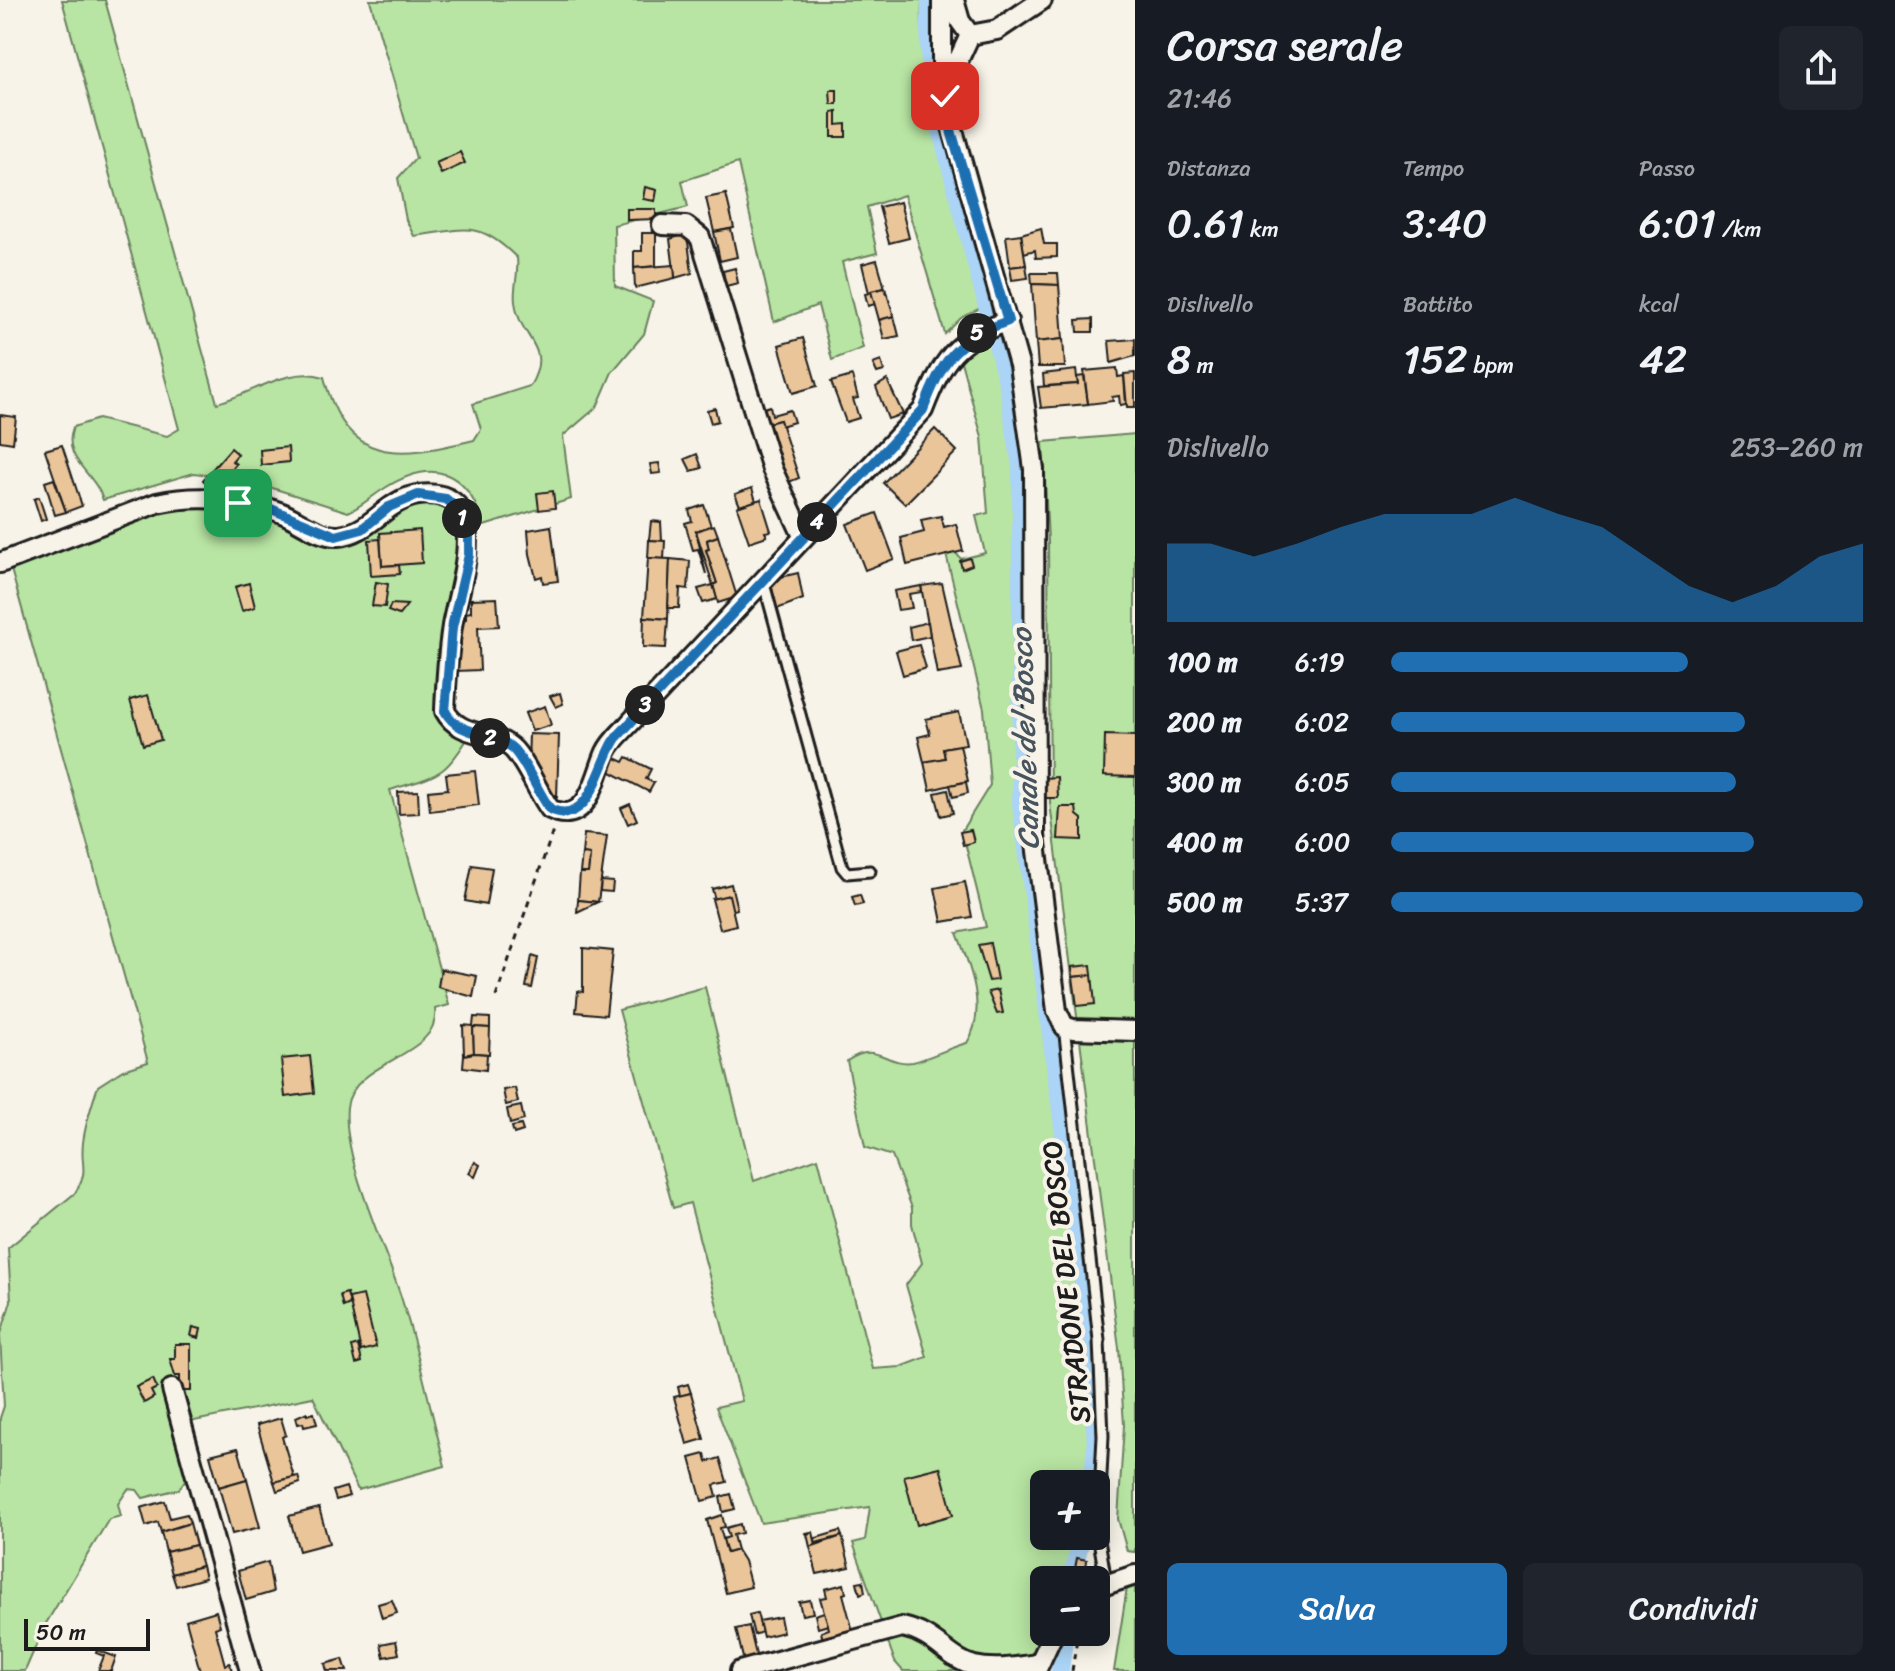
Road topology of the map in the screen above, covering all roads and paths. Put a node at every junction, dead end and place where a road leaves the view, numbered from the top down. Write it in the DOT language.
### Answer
graph roads {
  1 [pos="942,0"];
  2 [pos="954,0"];
  3 [pos="1042,0"];
  4 [pos="970,35"];
  5 [pos="962,165"];
  6 [pos="662,225"];
  7 [pos="1008,321"];
  8 [pos="803,536"];
  9 [pos="0,563"];
  10 [pos="763,580"];
  11 [pos="560,814"];
  12 [pos="870,871"];
  13 [pos="496,997"];
  14 [pos="1064,1026"];
  15 [pos="1135,1031"];
  16 [pos="172,1389"];
  17 [pos="1100,1566"];
  18 [pos="1135,1575"];
  19 [pos="1110,1582"];
  20 [pos="1048,1646"];
  21 [pos="1076,1646"];
  22 [pos="1037,1668"];
  23 [pos="250,1671"];
  24 [pos="740,1671"];
  25 [pos="1072,1671"];
  1 -- 5 [label="street"];
  2 -- 4 [label="street"];
  3 -- 4 [label="street"];
  4 -- 5 [label="street"];
  5 -- 7 [label="street"];
  6 -- 8 [label="street"];
  7 -- 8 [label="street"];
  7 -- 14 [label="street"];
  8 -- 10 [label="street"];
  9 -- 11 [label="street"];
  10 -- 11 [label="street"];
  10 -- 12 [label="lane"];
  11 -- 13 [label="path"];
  14 -- 15 [label="street"];
  14 -- 17 [label="lane, STRADONE DEL BOSCO"];
  16 -- 23 [label="street"];
  18 -- 19 [label="street"];
  20 -- 22 [label="street"];
  21 -- 25 [label="path"];
  22 -- 24 [label="street"];
}
